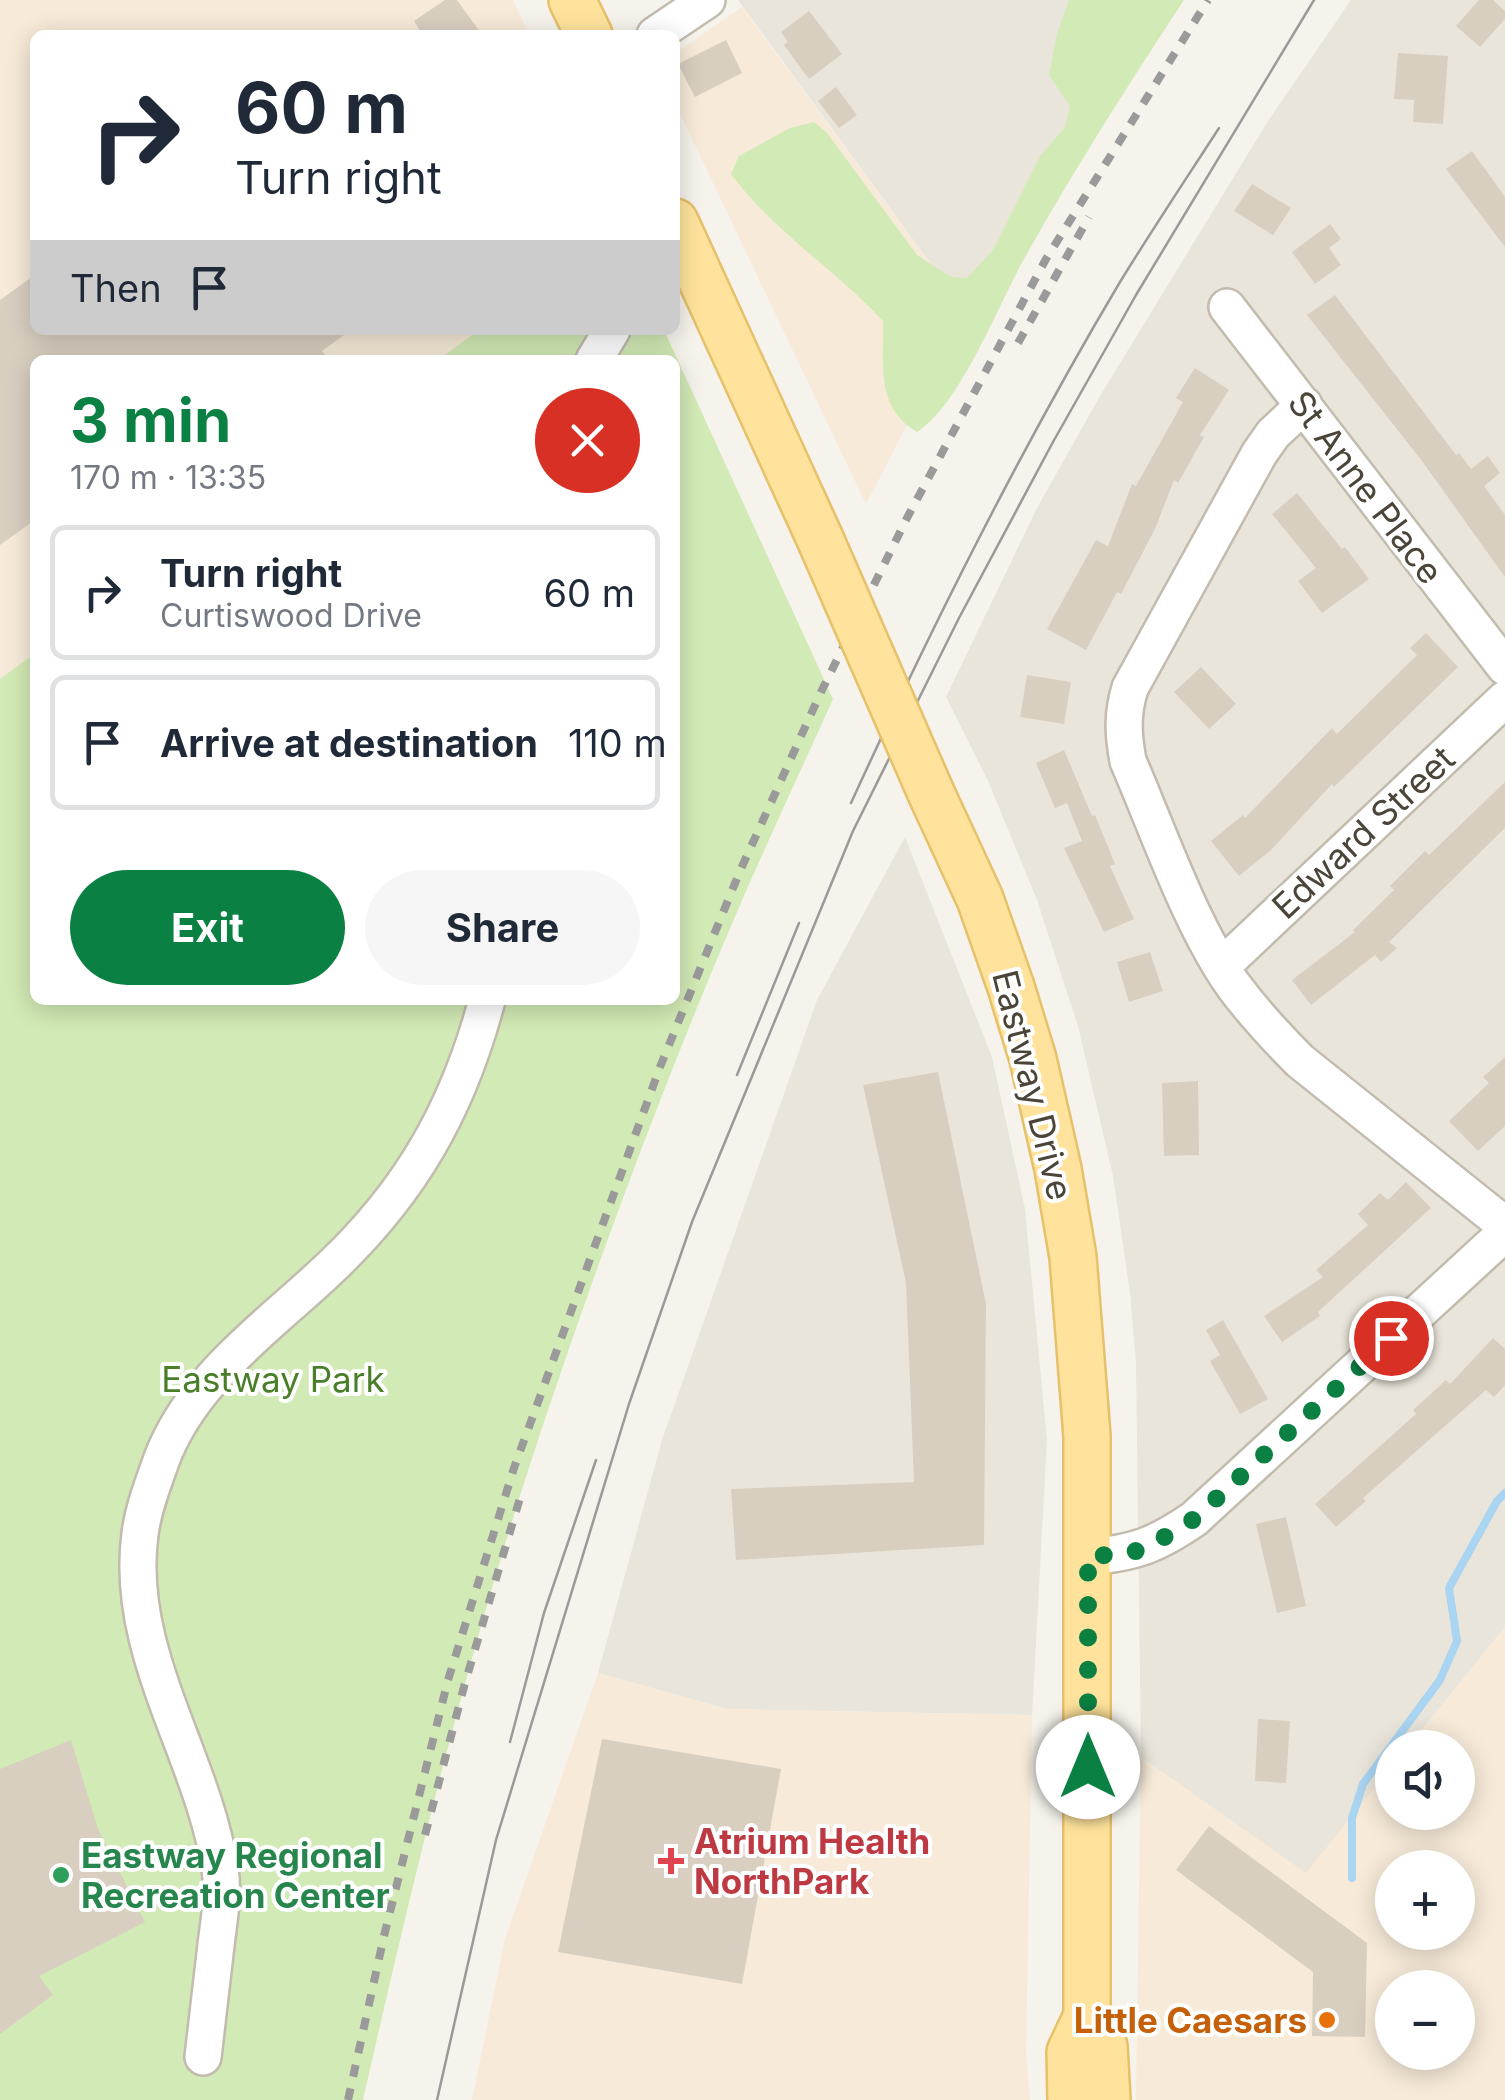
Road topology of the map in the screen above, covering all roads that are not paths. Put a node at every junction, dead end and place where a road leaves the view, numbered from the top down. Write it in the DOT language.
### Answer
graph roads {
  1 [pos="572,0"];
  2 [pos="707,0"];
  3 [pos="587,30"];
  4 [pos="663,30"];
  5 [pos="680,247"];
  6 [pos="686,277"];
  7 [pos="1228,307"];
  8 [pos="1304,405"];
  9 [pos="1505,666"];
  10 [pos="1505,699"];
  11 [pos="1222,966"];
  12 [pos="486,1005"];
  13 [pos="1505,1224"];
  14 [pos="1505,1233"];
  15 [pos="1088,1556"];
  16 [pos="1087,2016"];
  17 [pos="203,2057"];
  18 [pos="1071,2100"];
  19 [pos="1107,2100"];
  1 -- 3 [label="main road"];
  2 -- 4 [label="street"];
  5 -- 6 [label="main road, Eastway Drive"];
  6 -- 15 [label="main road, Eastway Drive, bridge"];
  7 -- 8 [label="street, St Anne Place"];
  8 -- 9 [label="street, St Anne Place"];
  8 -- 11 [label="street"];
  10 -- 11 [label="street, Edward Street"];
  11 -- 13 [label="street"];
  12 -- 17 [label="street"];
  14 -- 15 [label="street"];
  15 -- 16 [label="main road, Eastway Drive"];
  16 -- 18 [label="main road, Eastway Drive"];
  16 -- 19 [label="main road, Eastway Drive"];
}
